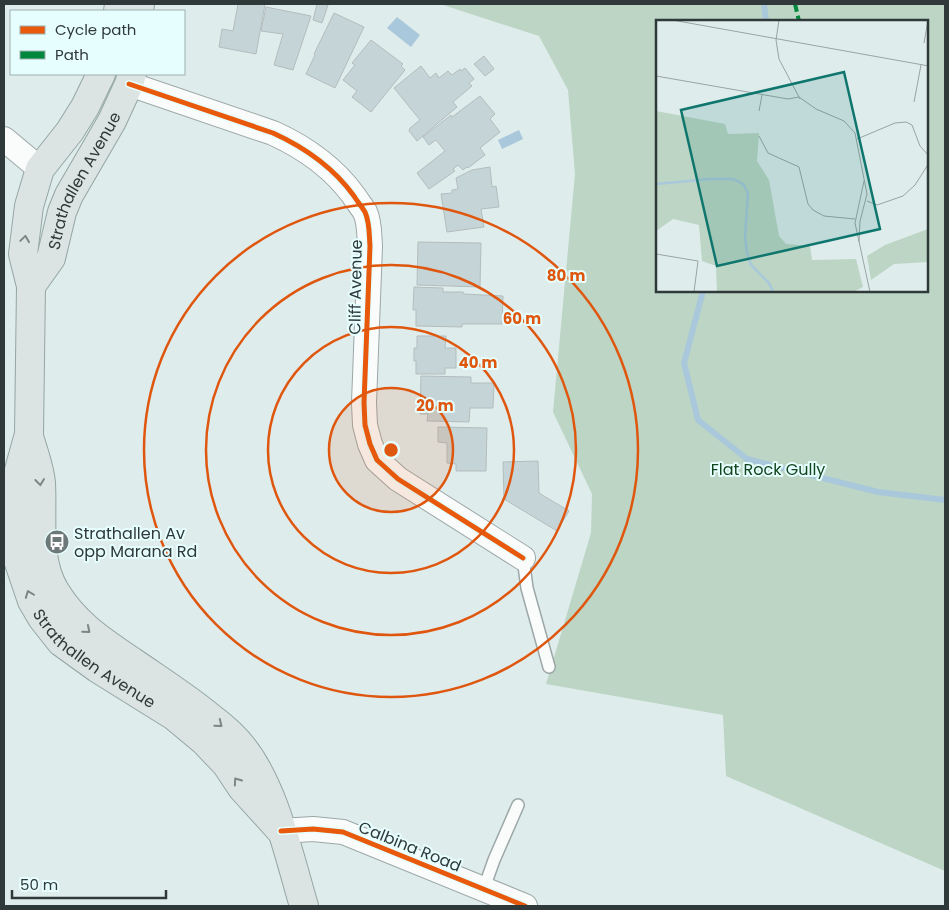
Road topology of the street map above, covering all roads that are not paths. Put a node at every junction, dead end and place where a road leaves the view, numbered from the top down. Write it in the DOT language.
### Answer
graph roads {
  1 [pos="100,75"];
  2 [pos="129,77"];
  3 [pos="112,121"];
  4 [pos="70,131"];
  5 [pos="4,139"];
  6 [pos="40,169"];
  7 [pos="51,258"];
  8 [pos="31,286"];
  9 [pos="29,434"];
  10 [pos="10,525"];
  11 [pos="523,558"];
  12 [pos="549,667"];
  13 [pos="518,805"];
  14 [pos="281,831"];
  15 [pos="484,888"];
  16 [pos="304,906"];
  17 [pos="525,906"];
  1 -- 4 [label="main road, Strathallen Avenue"];
  2 -- 3 [label="main road, Strathallen Avenue"];
  2 -- 4 [label="main road"];
  2 -- 11 [label="street, Cliff Avenue"];
  3 -- 6 [label="main road"];
  3 -- 7 [label="main road, Strathallen Avenue"];
  4 -- 6 [label="main road, Strathallen Avenue"];
  5 -- 6 [label="street"];
  6 -- 7 [label="main road"];
  8 -- 6 [label="main road, Strathallen Avenue, one-way"];
  7 -- 8 [label="main road, Strathallen Avenue"];
  8 -- 9 [label="main road, Strathallen Avenue"];
  9 -- 10 [label="main road, Strathallen Avenue"];
  9 -- 14 [label="main road, Strathallen Avenue, one-way"];
  14 -- 10 [label="main road, Strathallen Avenue, one-way"];
  11 -- 12 [label="lane, Cliff Avenue"];
  13 -- 15 [label="lane"];
  14 -- 15 [label="street, Calbina Road"];
  14 -- 16 [label="main road, Strathallen Avenue"];
  15 -- 17 [label="street, Calbina Road"];
}
